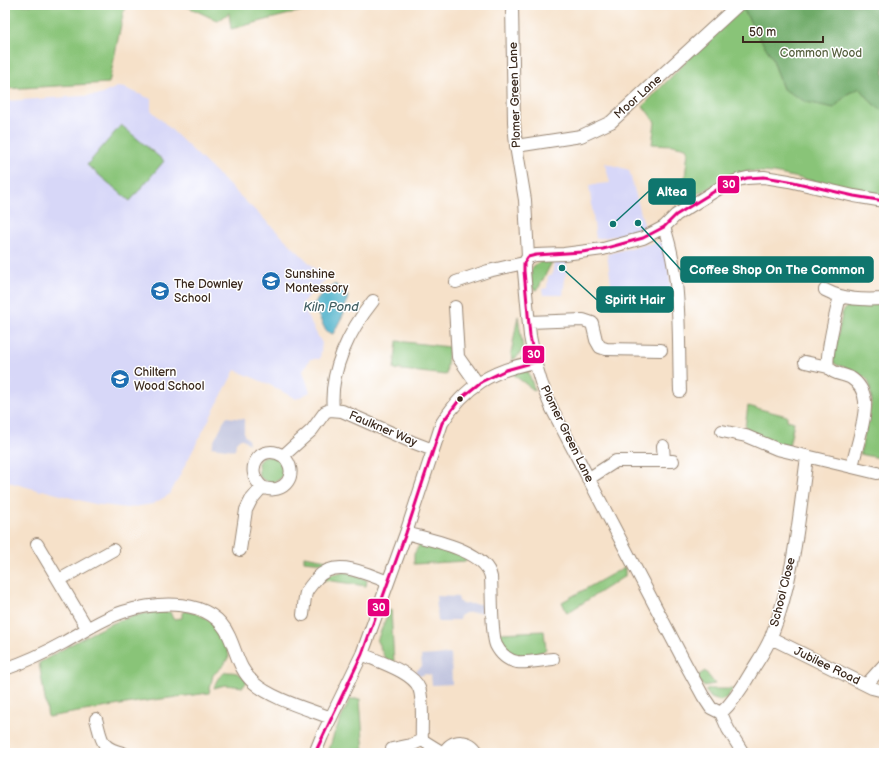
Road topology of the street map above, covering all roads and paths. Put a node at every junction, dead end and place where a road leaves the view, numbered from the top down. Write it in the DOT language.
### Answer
graph roads {
  1 [pos="512,5"];
  2 [pos="738,5"];
  3 [pos="516,146"];
  4 [pos="884,201"];
  5 [pos="664,227"];
  6 [pos="526,260"];
  7 [pos="456,282"];
  8 [pos="825,290"];
  9 [pos="840,296"];
  10 [pos="884,299"];
  11 [pos="373,301"];
  12 [pos="455,307"];
  13 [pos="529,322"];
  14 [pos="661,350"];
  15 [pos="535,362"];
  16 [pos="805,362"];
  17 [pos="828,367"];
  18 [pos="477,384"];
  19 [pos="680,391"];
  20 [pos="332,410"];
  21 [pos="722,431"];
  22 [pos="663,446"];
  23 [pos="433,450"];
  24 [pos="283,456"];
  25 [pos="807,457"];
  26 [pos="852,467"];
  27 [pos="877,473"];
  28 [pos="588,479"];
  29 [pos="262,487"];
  30 [pos="406,533"];
  31 [pos="37,544"];
  32 [pos="113,550"];
  33 [pos="240,550"];
  34 [pos="60,580"];
  35 [pos="388,582"];
  36 [pos="303,615"];
  37 [pos="87,628"];
  38 [pos="771,638"];
  39 [pos="362,654"];
  40 [pos="553,659"];
  41 [pos="884,665"];
  42 [pos="5,669"];
  43 [pos="866,685"];
  44 [pos="884,691"];
  45 [pos="720,713"];
  46 [pos="331,718"];
  47 [pos="96,719"];
  48 [pos="422,740"];
  49 [pos="392,749"];
  50 [pos="123,753"];
  51 [pos="315,753"];
  52 [pos="444,753"];
  53 [pos="478,753"];
  54 [pos="743,753"];
  1 -- 3 [label="street, Plomer Green Lane"];
  2 -- 3 [label="street, Moor Lane"];
  3 -- 6 [label="street, Plomer Green Lane"];
  4 -- 5 [label="street"];
  5 -- 6 [label="street"];
  5 -- 19 [label="street"];
  6 -- 7 [label="street"];
  6 -- 13 [label="street, Plomer Green Lane"];
  8 -- 9 [label="street"];
  9 -- 10 [label="street"];
  9 -- 17 [label="street"];
  11 -- 20 [label="street, Faulkner Way"];
  12 -- 18 [label="street"];
  13 -- 14 [label="street"];
  13 -- 15 [label="street, Plomer Green Lane"];
  15 -- 18 [label="street"];
  15 -- 28 [label="street, Plomer Green Lane"];
  16 -- 17 [label="street"];
  17 -- 26 [label="street"];
  18 -- 23 [label="street"];
  20 -- 23 [label="street, Faulkner Way"];
  20 -- 24 [label="street, Faulkner Way"];
  21 -- 25 [label="street"];
  22 -- 28 [label="street"];
  23 -- 30 [label="street"];
  24 -- 29 [label="street"];
  24 -- 29 [label="street"];
  25 -- 26 [label="street"];
  25 -- 38 [label="street, School Close"];
  26 -- 27 [label="street"];
  28 -- 45 [label="street, Plomer Green Lane"];
  29 -- 33 [label="street"];
  30 -- 35 [label="street"];
  30 -- 40 [label="street"];
  31 -- 34 [label="street"];
  32 -- 34 [label="street"];
  34 -- 37 [label="street"];
  35 -- 36 [label="street"];
  35 -- 39 [label="street"];
  37 -- 42 [label="street"];
  37 -- 46 [label="street"];
  38 -- 43 [label="street, Jubilee Road"];
  38 -- 45 [label="street, School Close"];
  39 -- 46 [label="street"];
  39 -- 48 [label="street"];
  41 -- 43 [label="street"];
  43 -- 44 [label="street, Jubilee Road"];
  45 -- 54 [label="street, Plomer Green Lane"];
  46 -- 51 [label="street"];
  47 -- 50 [label="street"];
  48 -- 49 [label="street"];
  48 -- 52 [label="street"];
  52 -- 53 [label="street"];
}
